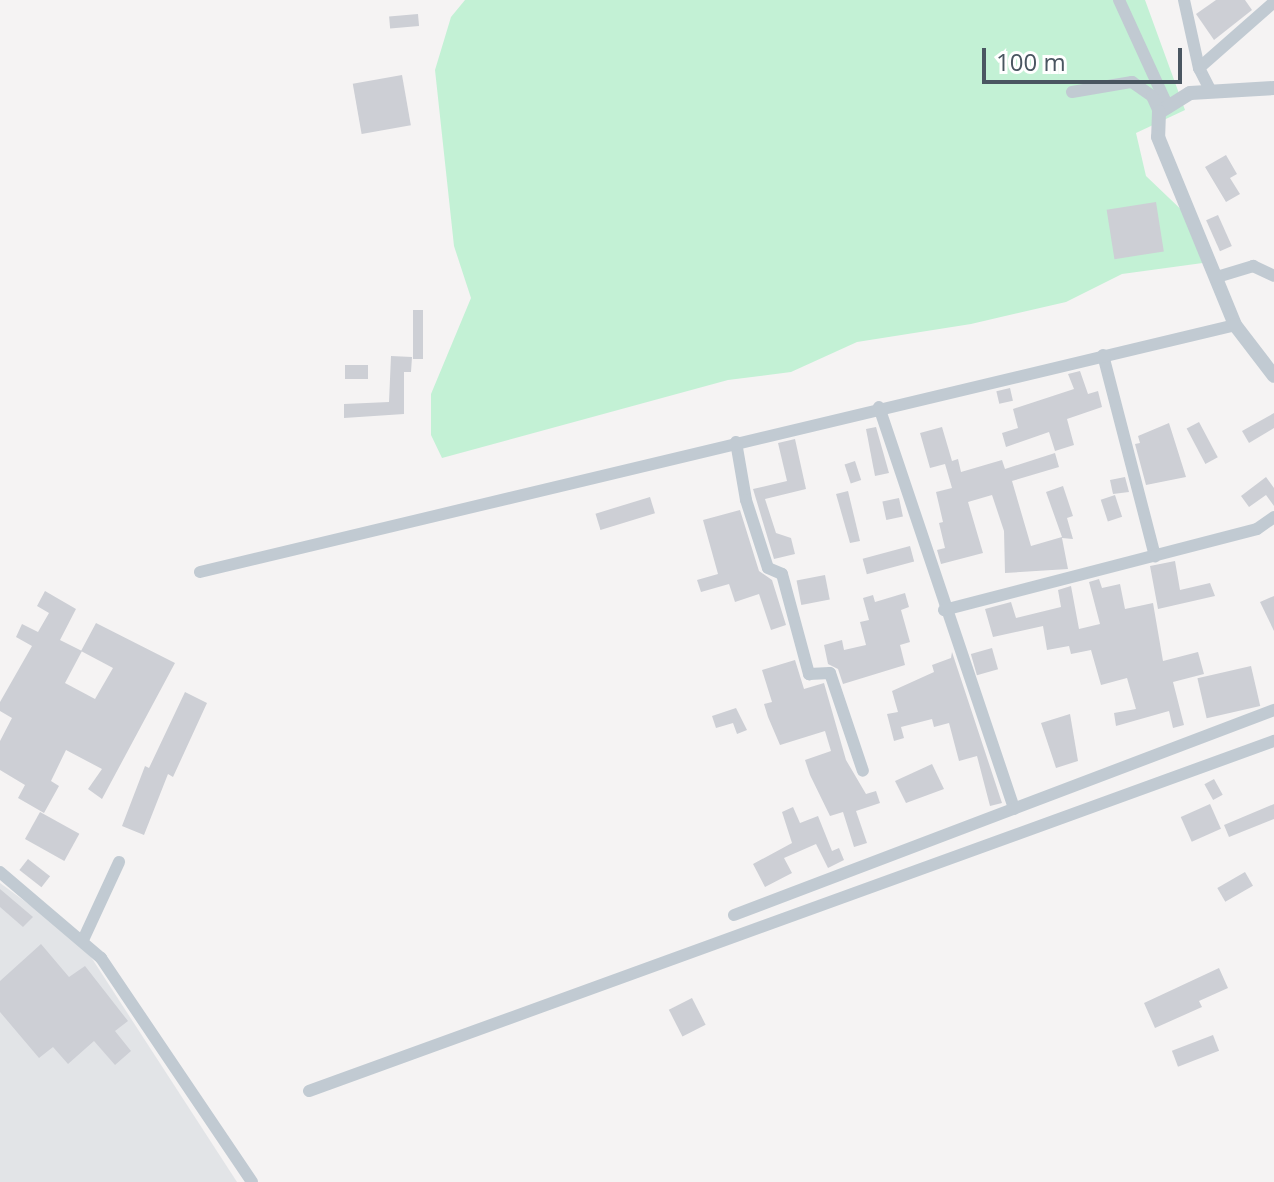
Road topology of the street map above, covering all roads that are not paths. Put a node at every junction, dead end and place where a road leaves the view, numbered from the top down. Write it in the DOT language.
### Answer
graph roads {
  1 [pos="1119,0"];
  2 [pos="1184,0"];
  3 [pos="1274,2"];
  4 [pos="1199,68"];
  5 [pos="1274,88"];
  6 [pos="1072,92"];
  7 [pos="1211,92"];
  8 [pos="1163,109"];
  9 [pos="1274,276"];
  10 [pos="1217,277"];
  11 [pos="1235,325"];
  12 [pos="1103,355"];
  13 [pos="1274,376"];
  14 [pos="879,407"];
  15 [pos="736,442"];
  16 [pos="1274,517"];
  17 [pos="1155,556"];
  18 [pos="200,572"];
  19 [pos="944,610"];
  20 [pos="1274,710"];
  21 [pos="1274,741"];
  22 [pos="863,771"];
  23 [pos="1014,809"];
  24 [pos="119,862"];
  25 [pos="0,872"];
  26 [pos="734,915"];
  27 [pos="83,940"];
  28 [pos="309,1091"];
  29 [pos="252,1182"];
  1 -- 8 [label="street"];
  2 -- 4 [label="street"];
  3 -- 4 [label="street"];
  4 -- 7 [label="street"];
  5 -- 7 [label="street"];
  6 -- 8 [label="street"];
  7 -- 8 [label="street"];
  8 -- 10 [label="street"];
  9 -- 10 [label="street"];
  10 -- 11 [label="street"];
  11 -- 12 [label="street"];
  11 -- 13 [label="street"];
  12 -- 14 [label="street"];
  12 -- 17 [label="street"];
  14 -- 15 [label="street"];
  14 -- 19 [label="street"];
  15 -- 18 [label="street"];
  15 -- 22 [label="street"];
  16 -- 17 [label="street"];
  17 -- 19 [label="street"];
  19 -- 23 [label="street"];
  20 -- 23 [label="street"];
  21 -- 28 [label="street"];
  23 -- 26 [label="street"];
  24 -- 27 [label="street"];
  25 -- 27 [label="street"];
  27 -- 29 [label="street"];
}
